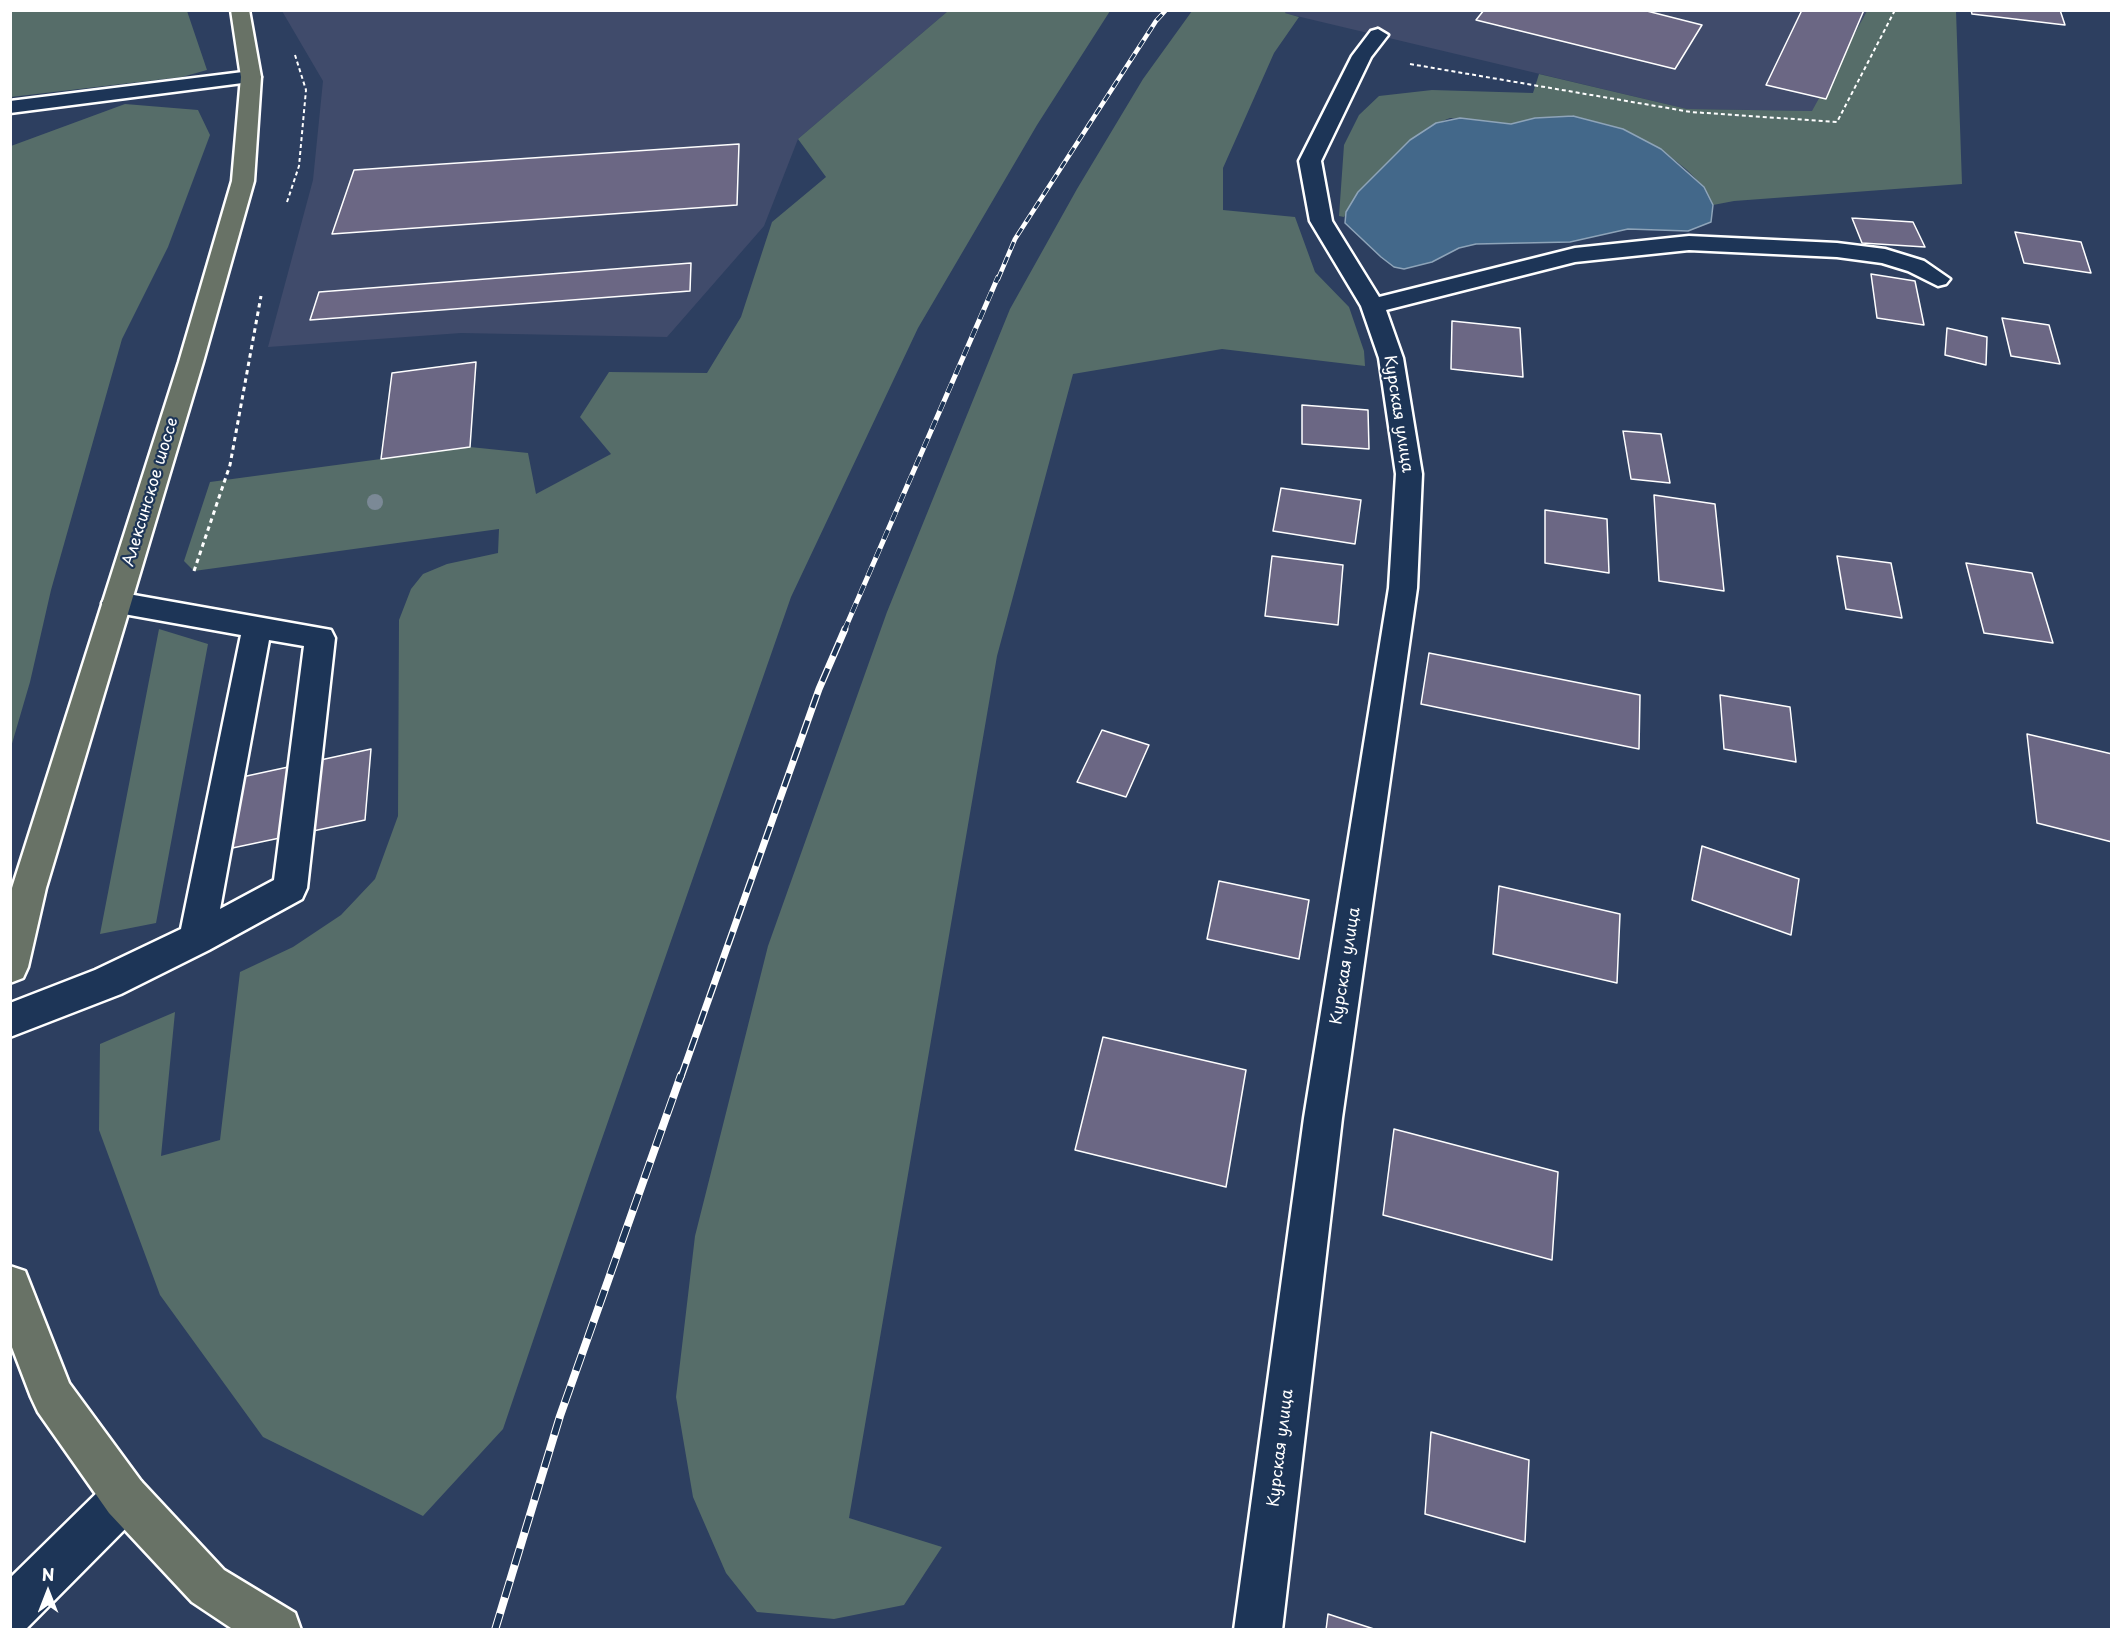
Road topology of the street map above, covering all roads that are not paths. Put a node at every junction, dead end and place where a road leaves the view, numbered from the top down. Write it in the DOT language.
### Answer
graph roads {
  1 [pos="240,10"];
  2 [pos="1370,45"];
  3 [pos="251,76"];
  4 [pos="45,103"];
  5 [pos="10,107"];
  6 [pos="10,128"];
  7 [pos="1938,279"];
  8 [pos="1373,306"];
  9 [pos="117,603"];
  10 [pos="256,627"];
  11 [pos="197,939"];
  12 [pos="10,968"];
  13 [pos="10,1020"];
  14 [pos="10,1286"];
  15 [pos="125,1497"];
  16 [pos="10,1611"];
  17 [pos="278,1629"];
  18 [pos="1258,1629"];
  1 -- 3 [label="main road, Алексинское шоссе"];
  2 -- 8 [label="street, Курская улица"];
  3 -- 4 [label="street"];
  3 -- 9 [label="main road, Алексинское шоссе"];
  4 -- 5 [label="street"];
  4 -- 6 [label="street"];
  7 -- 8 [label="street"];
  8 -- 18 [label="street, Курская улица"];
  9 -- 10 [label="street"];
  9 -- 12 [label="main road, Алексинское шоссе"];
  10 -- 11 [label="street"];
  10 -- 11 [label="street"];
  11 -- 13 [label="street"];
  14 -- 15 [label="main road"];
  15 -- 16 [label="street"];
  15 -- 17 [label="main road"];
}
